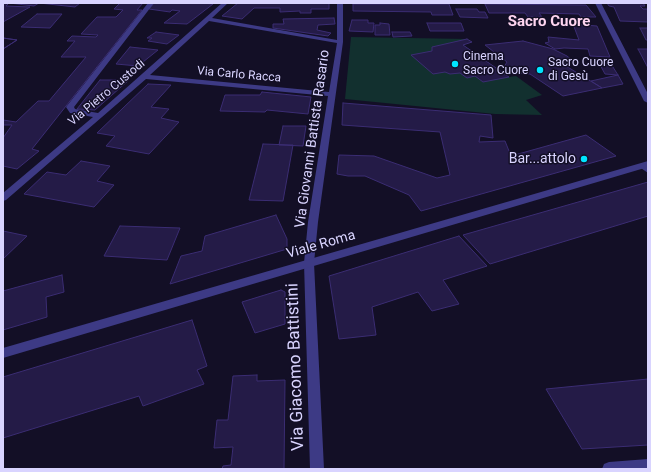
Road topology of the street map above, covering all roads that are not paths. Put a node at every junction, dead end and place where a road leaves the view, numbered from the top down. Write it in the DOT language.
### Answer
graph roads {
  1 [pos="151,3"];
  2 [pos="224,3"];
  3 [pos="340,3"];
  4 [pos="598,3"];
  5 [pos="207,19"];
  6 [pos="340,42"];
  7 [pos="144,77"];
  8 [pos="332,94"];
  9 [pos="648,101"];
  10 [pos="98,115"];
  11 [pos="646,167"];
  12 [pos="3,198"];
  13 [pos="309,263"];
  14 [pos="3,354"];
  15 [pos="648,466"];
  16 [pos="317,469"];
  17 [pos="608,469"];
  1 -- 10 [label="street"];
  2 -- 5 [label="street, Via Pietro Custodi"];
  3 -- 6 [label="street, Via Giovanni Battista Rasario"];
  4 -- 9 [label="street"];
  5 -- 6 [label="street, Via Giovanni Battista Rasario"];
  5 -- 7 [label="street, Via Pietro Custodi"];
  6 -- 8 [label="street, Via Giovanni Battista Rasario"];
  7 -- 8 [label="street, Via Carlo Racca"];
  7 -- 10 [label="street, Via Pietro Custodi"];
  8 -- 13 [label="street, Via Giovanni Battista Rasario"];
  10 -- 12 [label="street, Via Pietro Custodi"];
  11 -- 13 [label="street, Viale Roma"];
  13 -- 14 [label="street, Viale Roma"];
  13 -- 16 [label="street, Via Giacomo Battistini"];
  15 -- 17 [label="street"];
}
